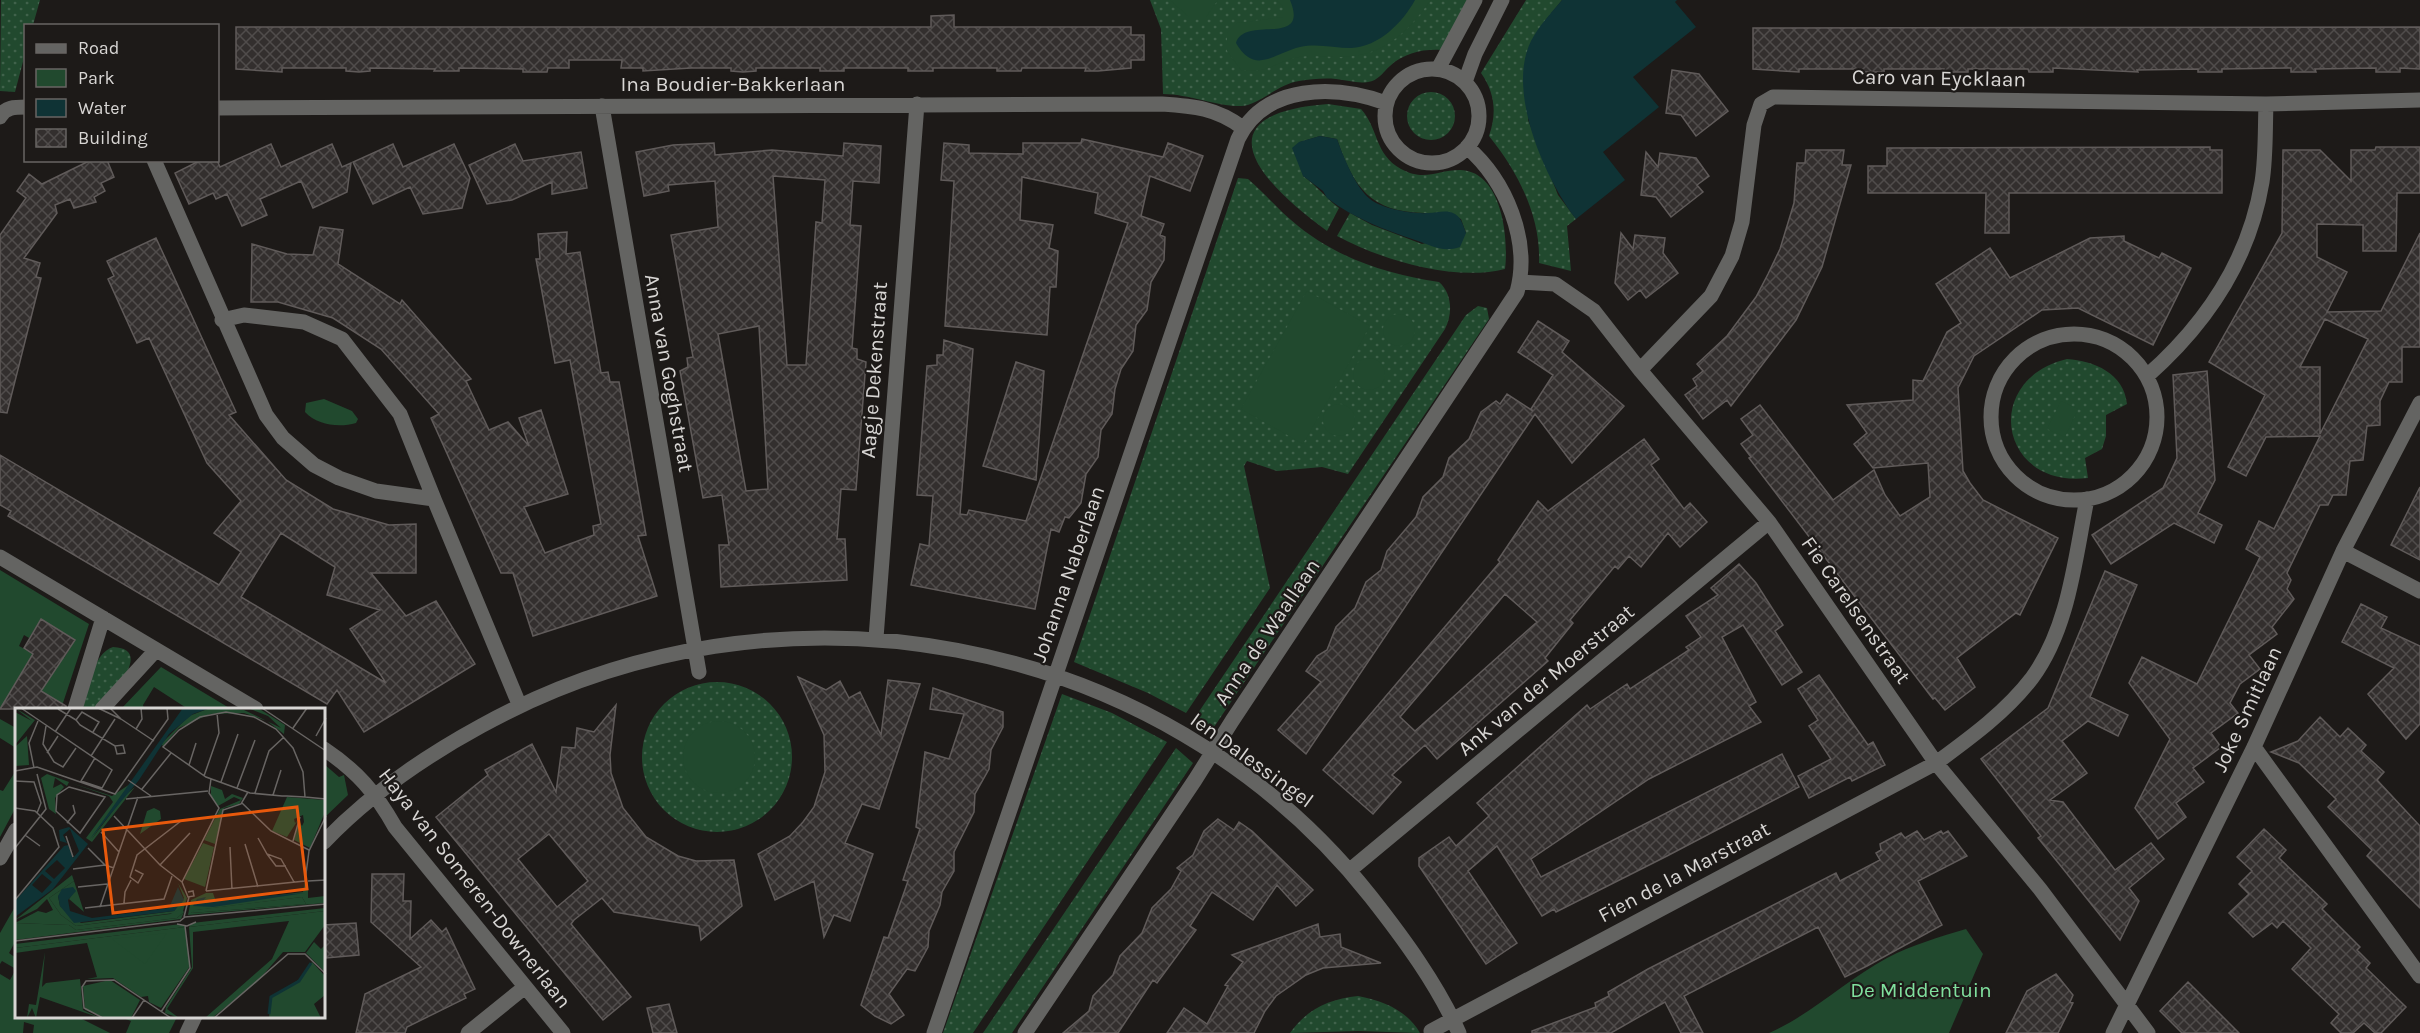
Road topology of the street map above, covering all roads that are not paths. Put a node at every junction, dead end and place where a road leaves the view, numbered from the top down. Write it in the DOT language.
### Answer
graph roads {
  1 [pos="1476,0"];
  2 [pos="1502,0"];
  3 [pos="1438,69"];
  4 [pos="1465,82"];
  5 [pos="2420,100"];
  6 [pos="1386,103"];
  7 [pos="917,104"];
  8 [pos="2266,104"];
  9 [pos="602,106"];
  10 [pos="24,107"];
  11 [pos="219,108"];
  12 [pos="0,117"];
  13 [pos="1243,128"];
  14 [pos="1467,147"];
  15 [pos="155,162"];
  16 [pos="1520,282"];
  17 [pos="222,320"];
  18 [pos="1640,369"];
  19 [pos="2147,376"];
  20 [pos="2420,403"];
  21 [pos="434,499"];
  22 [pos="2087,499"];
  23 [pos="1769,522"];
  24 [pos="2343,551"];
  25 [pos="0,557"];
  26 [pos="2420,591"];
  27 [pos="103,618"];
  28 [pos="876,638"];
  29 [pos="696,648"];
  30 [pos="156,650"];
  31 [pos="699,672"];
  32 [pos="1055,675"];
  33 [pos="519,704"];
  34 [pos="75,708"];
  35 [pos="103,708"];
  36 [pos="254,708"];
  37 [pos="2254,747"];
  38 [pos="326,750"];
  39 [pos="1212,752"];
  40 [pos="1936,763"];
  41 [pos="377,794"];
  42 [pos="15,832"];
  43 [pos="326,840"];
  44 [pos="0,858"];
  45 [pos="1350,870"];
  46 [pos="2420,976"];
  47 [pos="525,987"];
  48 [pos="2127,1003"];
  49 [pos="194,1018"];
  50 [pos="1452,1018"];
  51 [pos="1431,1030"];
  52 [pos="187,1033"];
  53 [pos="468,1033"];
  54 [pos="563,1033"];
  55 [pos="934,1033"];
  56 [pos="1025,1033"];
  57 [pos="1459,1033"];
  58 [pos="2113,1033"];
  59 [pos="2148,1033"];
  1 -- 3 [label="street"];
  2 -- 4 [label="street"];
  3 -- 4 [label="street"];
  3 -- 6 [label="street"];
  4 -- 14 [label="street"];
  5 -- 8 [label="street, Caro van Eycklaan"];
  6 -- 13 [label="street"];
  6 -- 14 [label="street"];
  7 -- 9 [label="street, Ina Boudier-Bakkerlaan"];
  7 -- 13 [label="street, Ina Boudier-Bakkerlaan"];
  7 -- 28 [label="street, Aagje Dekenstraat"];
  8 -- 18 [label="street, Caro van Eycklaan"];
  8 -- 19 [label="street"];
  9 -- 11 [label="street, Ina Boudier-Bakkerlaan"];
  9 -- 29 [label="street, Anna van Goghstraat"];
  10 -- 12 [label="street"];
  13 -- 32 [label="street, Johanna Naberlaan"];
  14 -- 16 [label="street"];
  15 -- 17 [label="street"];
  16 -- 18 [label="street, Fie Carelsenstraat"];
  16 -- 39 [label="street, Anna de Waallaan"];
  17 -- 21 [label="street"];
  17 -- 21 [label="street"];
  18 -- 23 [label="street, Fie Carelsenstraat"];
  19 -- 22 [label="street"];
  19 -- 22 [label="street"];
  20 -- 24 [label="street, Joke Smitlaan"];
  21 -- 33 [label="street"];
  22 -- 40 [label="street, Fien de la Marstraat"];
  23 -- 40 [label="street, Fie Carelsenstraat"];
  23 -- 45 [label="street, Ank van der Moerstraat"];
  24 -- 26 [label="street"];
  24 -- 37 [label="street, Joke Smitlaan"];
  25 -- 27 [label="street"];
  27 -- 30 [label="street"];
  27 -- 34 [label="street"];
  28 -- 29 [label="street, Ien Dalessingel"];
  28 -- 32 [label="street, Ien Dalessingel"];
  29 -- 31 [label="street"];
  29 -- 33 [label="street, Ien Dalessingel"];
  30 -- 35 [label="street"];
  30 -- 36 [label="street"];
  32 -- 39 [label="street, Ien Dalessingel"];
  32 -- 55 [label="street, Johanna Naberlaan"];
  33 -- 41 [label="street, Ien Dalessingel"];
  37 -- 46 [label="street"];
  37 -- 48 [label="street, Joke Smitlaan"];
  38 -- 41 [label="street, Haya van Someren-Downerlaan"];
  39 -- 45 [label="street, Ien Dalessingel"];
  39 -- 56 [label="street, Anna de Waallaan"];
  40 -- 48 [label="street, Fie Carelsenstraat"];
  40 -- 50 [label="street, Fien de la Marstraat"];
  41 -- 43 [label="street, Ien Dalessingel"];
  41 -- 47 [label="street, Haya van Someren-Downerlaan"];
  42 -- 44 [label="street"];
  45 -- 50 [label="street, Ien Dalessingel"];
  47 -- 53 [label="street"];
  47 -- 54 [label="street, Haya van Someren-Downerlaan"];
  48 -- 58 [label="street, Joke Smitlaan"];
  48 -- 59 [label="street, Fie Carelsenstraat"];
  49 -- 52 [label="street"];
  50 -- 51 [label="street"];
  50 -- 57 [label="street, Ien Dalessingel"];
}
